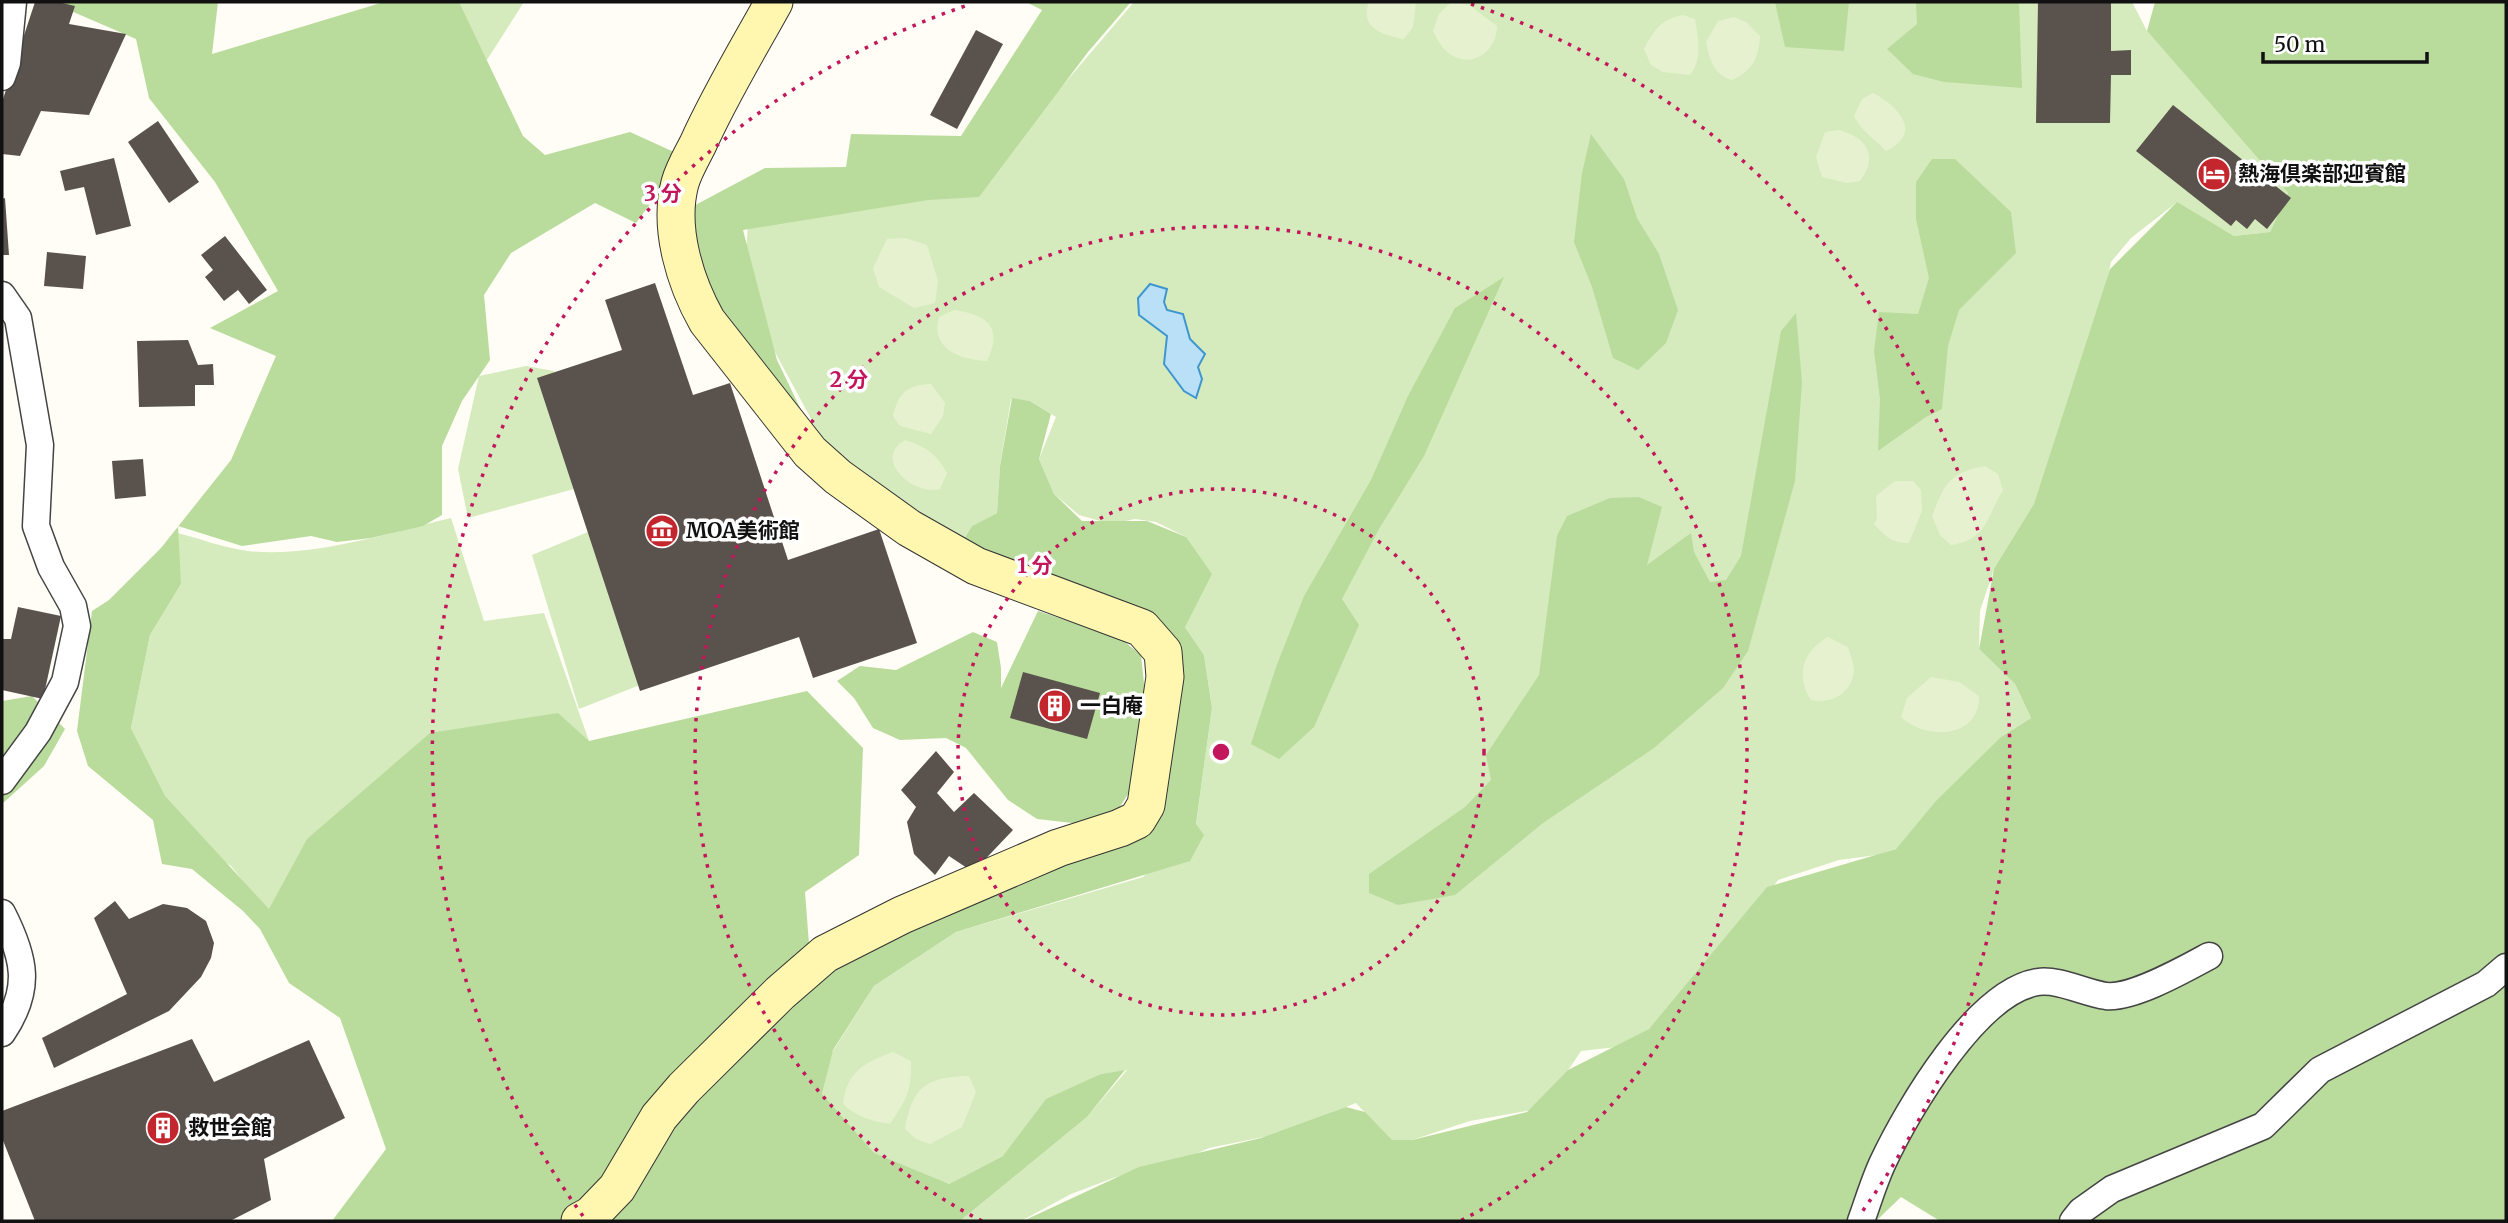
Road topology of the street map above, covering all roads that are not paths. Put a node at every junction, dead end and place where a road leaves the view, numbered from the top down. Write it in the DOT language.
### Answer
graph roads {
  1 [pos="13,2"];
  2 [pos="774,2"];
  3 [pos="2,77"];
  4 [pos="2,295"];
  5 [pos="2,781"];
  6 [pos="2,913"];
  7 [pos="2208,956"];
  8 [pos="2506,967"];
  9 [pos="2,1033"];
  10 [pos="580,1221"];
  11 [pos="1861,1221"];
  12 [pos="2073,1221"];
  1 -- 3 [label="street"];
  2 -- 10 [label="street"];
  4 -- 5 [label="street"];
  6 -- 9 [label="street"];
  7 -- 11 [label="street"];
  8 -- 12 [label="street"];
}
